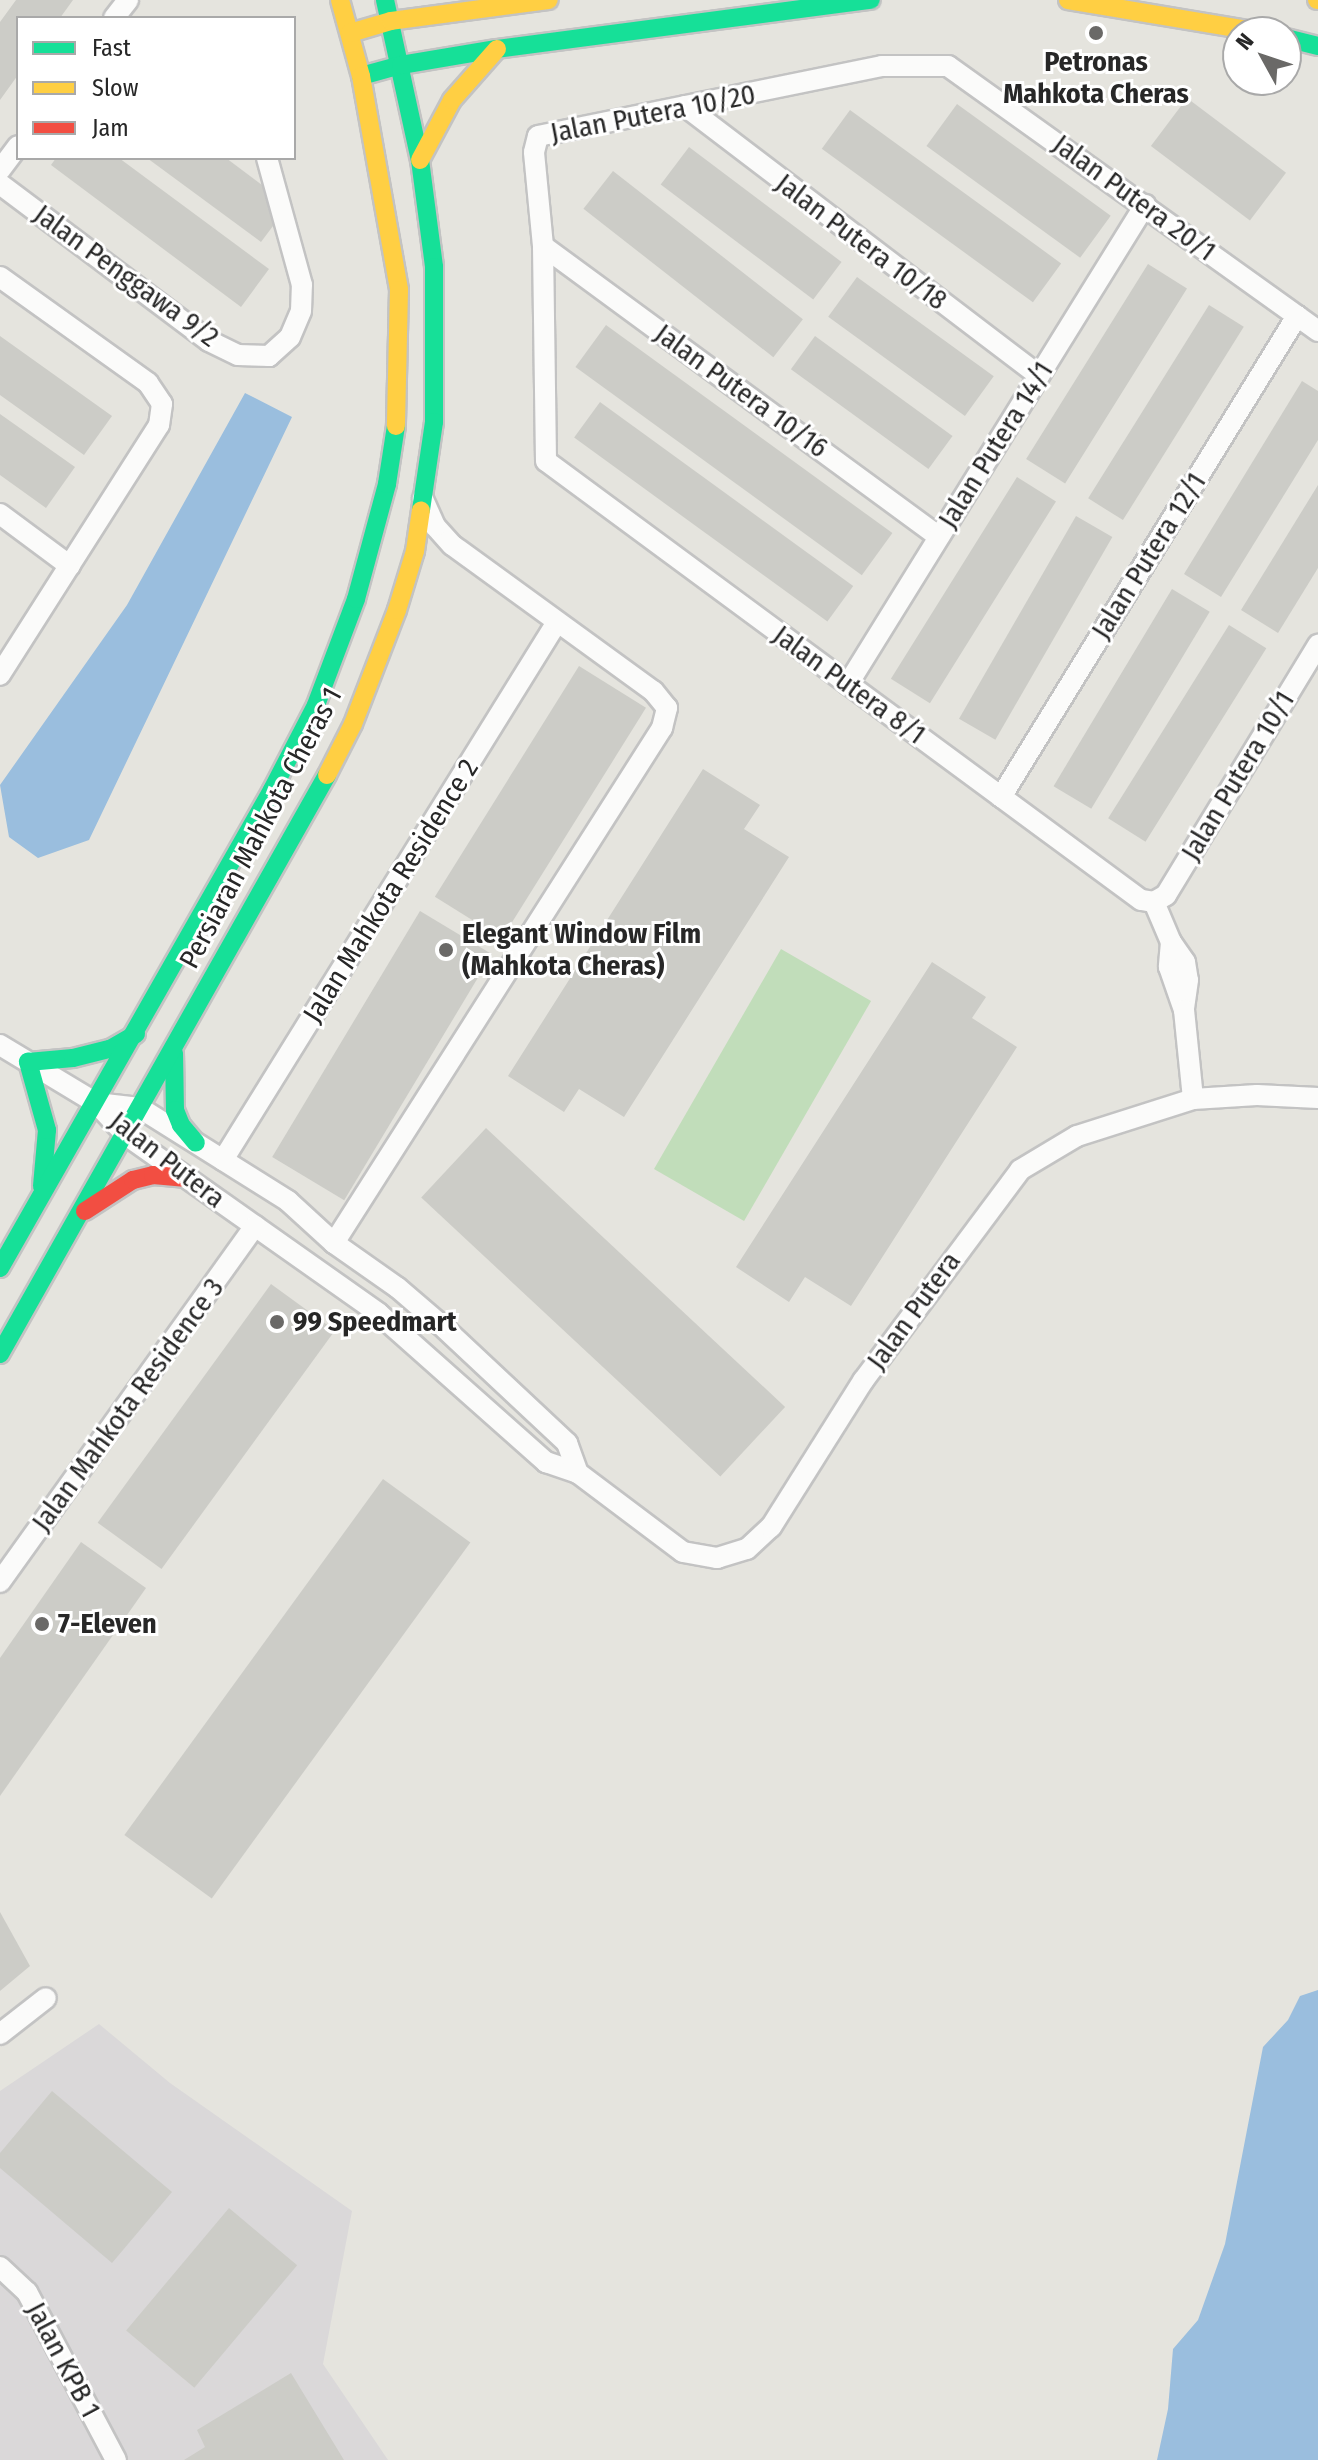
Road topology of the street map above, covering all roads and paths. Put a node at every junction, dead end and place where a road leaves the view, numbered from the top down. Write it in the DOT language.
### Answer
graph roads {
  1 [pos="128,0"];
  2 [pos="340,0"];
  3 [pos="385,0"];
  4 [pos="457,0"];
  5 [pos="549,0"];
  6 [pos="871,0"];
  7 [pos="1068,0"];
  8 [pos="491,9"];
  9 [pos="116,16"];
  10 [pos="391,21"];
  11 [pos="1222,26"];
  12 [pos="350,33"];
  13 [pos="497,49"];
  14 [pos="401,65"];
  15 [pos="948,66"];
  16 [pos="361,76"];
  17 [pos="685,106"];
  18 [pos="16,149"];
  19 [pos="268,160"];
  20 [pos="420,160"];
  21 [pos="0,170"];
  22 [pos="0,184"];
  23 [pos="1145,205"];
  24 [pos="543,246"];
  25 [pos="0,277"];
  26 [pos="1297,316"];
  27 [pos="1318,331"];
  28 [pos="1039,376"];
  29 [pos="546,461"];
  30 [pos="423,499"];
  31 [pos="0,514"];
  32 [pos="939,537"];
  33 [pos="70,566"];
  34 [pos="557,622"];
  35 [pos="1318,645"];
  36 [pos="0,675"];
  37 [pos="848,684"];
  38 [pos="1001,797"];
  39 [pos="1154,902"];
  40 [pos="136,1034"];
  41 [pos="1,1048"];
  42 [pos="174,1048"];
  43 [pos="28,1062"];
  44 [pos="1318,1098"];
  45 [pos="1193,1099"];
  46 [pos="96,1103"];
  47 [pos="140,1108"];
  48 [pos="126,1135"];
  49 [pos="196,1143"];
  50 [pos="223,1160"];
  51 [pos="187,1178"];
  52 [pos="40,1199"];
  53 [pos="80,1215"];
  54 [pos="255,1226"];
  55 [pos="334,1243"];
  56 [pos="0,1268"];
  57 [pos="0,1354"];
  58 [pos="578,1473"];
  59 [pos="0,1582"];
  60 [pos="46,1998"];
  61 [pos="0,2034"];
  62 [pos="0,2267"];
  63 [pos="116,2460"];
  1 -- 9 [label="street"];
  2 -- 12 [label="main road, Persiaran Mahkota Cheras 1"];
  3 -- 10 [label="main road, Persiaran Mahkota Cheras 1"];
  4 -- 8 [label="main road"];
  5 -- 8 [label="main road"];
  6 -- 13 [label="main road"];
  7 -- 11 [label="main road"];
  8 -- 10 [label="main road"];
  10 -- 12 [label="main road"];
  10 -- 14 [label="main road, Persiaran Mahkota Cheras 1"];
  12 -- 16 [label="main road, Persiaran Mahkota Cheras 1"];
  13 -- 14 [label="main road"];
  13 -- 20 [label="main road"];
  14 -- 16 [label="main road"];
  14 -- 20 [label="main road, Persiaran Mahkota Cheras 1"];
  15 -- 17 [label="street, Jalan Putera 10/20"];
  15 -- 23 [label="street, Jalan Putera 20/1"];
  16 -- 40 [label="main road, Persiaran Mahkota Cheras 1"];
  17 -- 24 [label="street, Jalan Putera 10/20"];
  17 -- 28 [label="street, Jalan Putera 10/18"];
  18 -- 21 [label="street"];
  19 -- 22 [label="street, Jalan Penggawa 9/2"];
  20 -- 30 [label="main road, Persiaran Mahkota Cheras 1"];
  23 -- 26 [label="street, Jalan Putera 20/1"];
  23 -- 28 [label="street, Jalan Putera 14/1"];
  24 -- 29 [label="street, Jalan Putera 10/20"];
  24 -- 32 [label="street, Jalan Putera 10/16"];
  25 -- 33 [label="street"];
  26 -- 27 [label="street, Jalan Putera 20/1"];
  26 -- 38 [label="street, Jalan Putera 12/1"];
  28 -- 32 [label="street, Jalan Putera 14/1"];
  29 -- 37 [label="street, Jalan Putera 8/1"];
  30 -- 34 [label="street"];
  30 -- 42 [label="main road, Persiaran Mahkota Cheras 1"];
  31 -- 33 [label="street"];
  32 -- 37 [label="street, Jalan Putera 14/1"];
  33 -- 36 [label="street"];
  34 -- 50 [label="street, Jalan Mahkota Residence 2"];
  34 -- 55 [label="street"];
  35 -- 39 [label="street, Jalan Putera 10/1"];
  37 -- 38 [label="street, Jalan Putera 8/1"];
  38 -- 39 [label="street, Jalan Putera 8/1"];
  39 -- 45 [label="street"];
  40 -- 43 [label="main road"];
  40 -- 46 [label="main road, Persiaran Mahkota Cheras 1"];
  41 -- 43 [label="street"];
  42 -- 47 [label="main road, Persiaran Mahkota Cheras 1"];
  42 -- 49 [label="main road"];
  43 -- 46 [label="street"];
  43 -- 52 [label="main road"];
  44 -- 45 [label="street, Jalan Putera"];
  45 -- 58 [label="street, Jalan Putera"];
  46 -- 47 [label="street, Jalan Putera"];
  46 -- 48 [label="street, Jalan Putera"];
  46 -- 52 [label="main road, Persiaran Mahkota Cheras 1"];
  47 -- 48 [label="main road, Persiaran Mahkota Cheras 1"];
  47 -- 49 [label="street, Jalan Putera"];
  48 -- 51 [label="street, Jalan Putera"];
  48 -- 53 [label="main road, Persiaran Mahkota Cheras 1"];
  49 -- 50 [label="street, Jalan Putera"];
  50 -- 55 [label="street, Jalan Putera"];
  51 -- 53 [label="main road"];
  51 -- 54 [label="street, Jalan Putera"];
  52 -- 56 [label="main road, Persiaran Mahkota Cheras 1"];
  53 -- 57 [label="main road, Persiaran Mahkota Cheras 1"];
  54 -- 58 [label="street, Jalan Putera"];
  54 -- 59 [label="street, Jalan Mahkota Residence 3"];
  55 -- 58 [label="street, Jalan Putera"];
  60 -- 61 [label="street"];
  62 -- 63 [label="street, Jalan KPB 1"];
}
